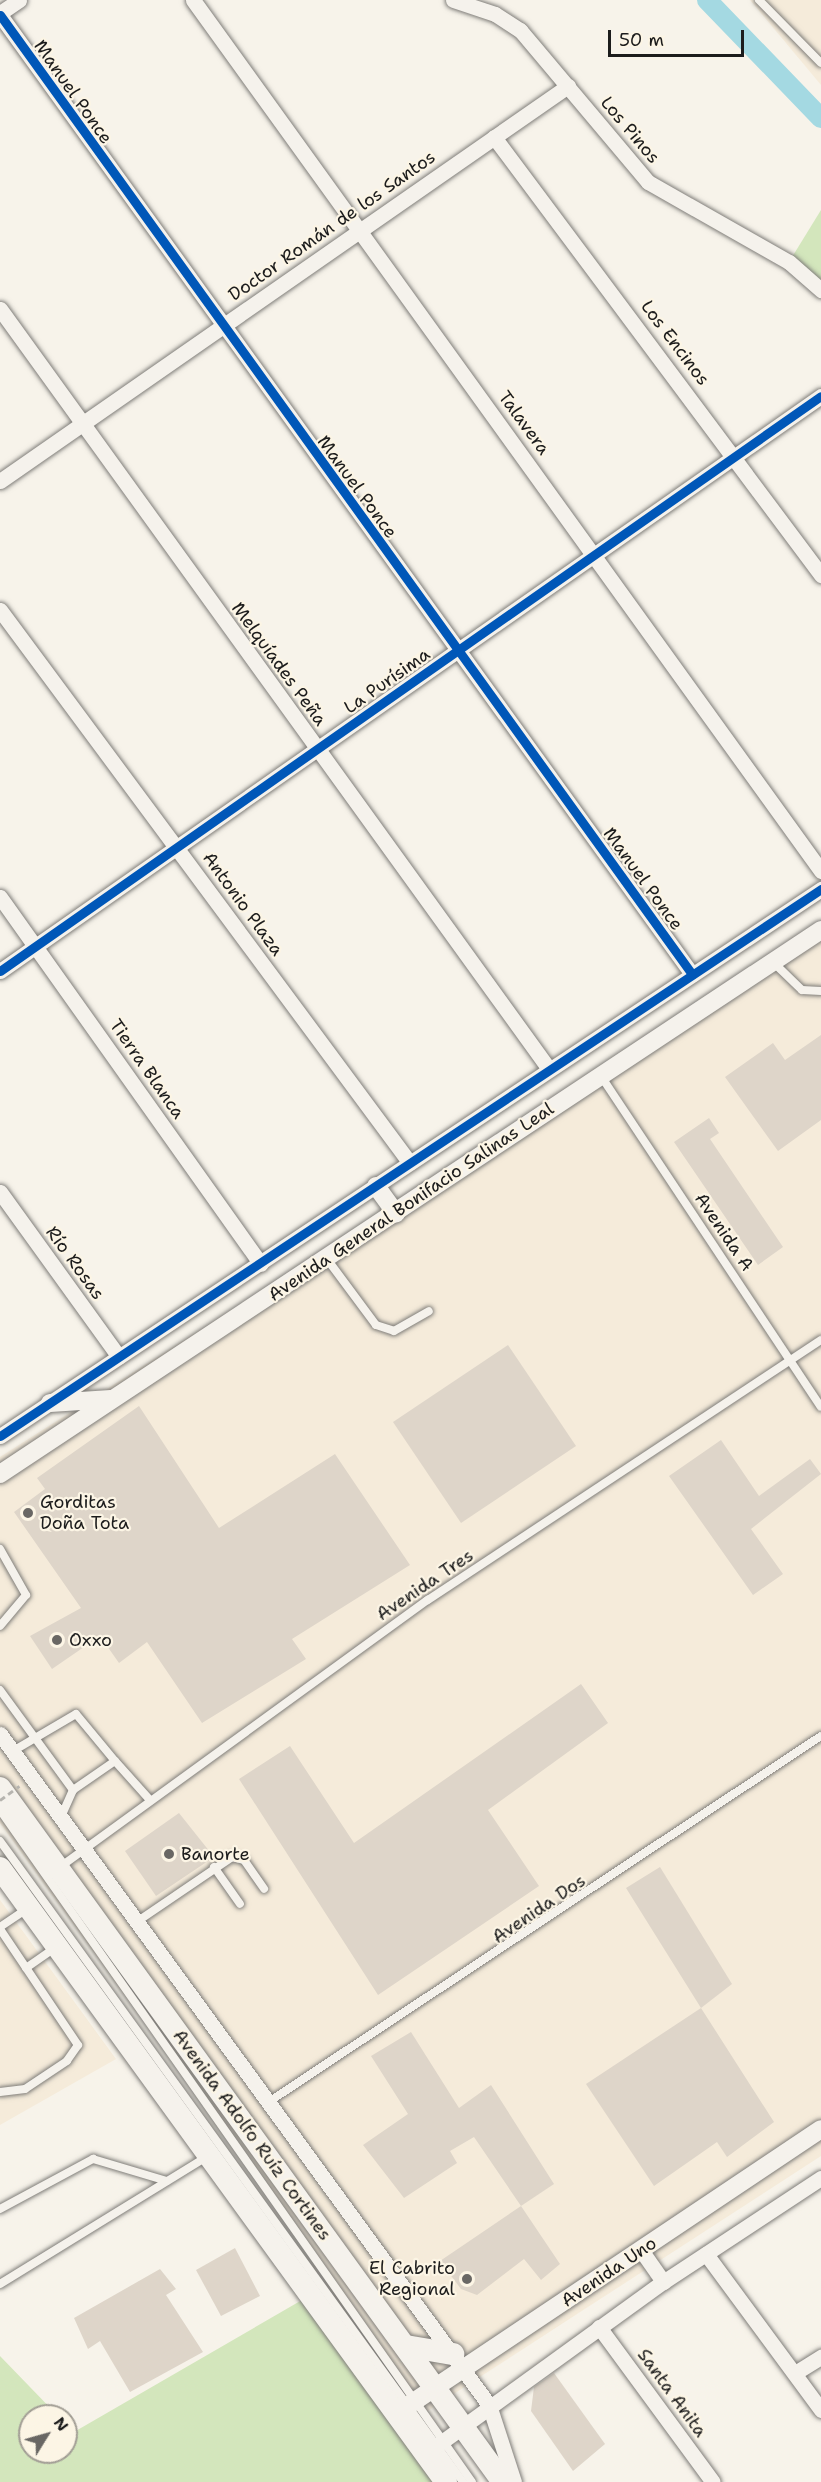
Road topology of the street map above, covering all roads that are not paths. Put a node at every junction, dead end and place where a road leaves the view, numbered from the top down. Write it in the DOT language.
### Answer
graph roads {
  1 [pos="20,0"];
  2 [pos="193,0"];
  3 [pos="453,0"];
  4 [pos="759,0"];
  5 [pos="0,14"];
  6 [pos="821,63"];
  7 [pos="568,86"];
  8 [pos="494,137"];
  9 [pos="359,231"];
  10 [pos="821,290"];
  11 [pos="0,309"];
  12 [pos="220,327"];
  13 [pos="821,396"];
  14 [pos="82,425"];
  15 [pos="735,456"];
  16 [pos="0,481"];
  17 [pos="595,553"];
  18 [pos="821,575"];
  19 [pos="0,610"];
  20 [pos="457,652"];
  21 [pos="317,750"];
  22 [pos="178,848"];
  23 [pos="821,871"];
  24 [pos="821,889"];
  25 [pos="0,897"];
  26 [pos="821,930"];
  27 [pos="37,946"];
  28 [pos="773,962"];
  29 [pos="0,971"];
  30 [pos="692,974"];
  31 [pos="821,991"];
  32 [pos="549,1070"];
  33 [pos="600,1075"];
  34 [pos="410,1163"];
  35 [pos="376,1186"];
  36 [pos="0,1192"];
  37 [pos="396,1214"];
  38 [pos="327,1259"];
  39 [pos="261,1264"];
  40 [pos="429,1311"];
  41 [pos="821,1341"];
  42 [pos="119,1357"];
  43 [pos="791,1360"];
  44 [pos="113,1399"];
  45 [pos="50,1402"];
  46 [pos="821,1407"];
  47 [pos="0,1436"];
  48 [pos="0,1474"];
  49 [pos="0,1549"];
  50 [pos="0,1626"];
  51 [pos="0,1690"];
  52 [pos="0,1734"];
  53 [pos="821,1736"];
  54 [pos="34,1737"];
  55 [pos="13,1751"];
  56 [pos="115,1761"];
  57 [pos="9,1787"];
  58 [pos="73,1790"];
  59 [pos="150,1800"];
  60 [pos="0,1810"];
  61 [pos="61,1817"];
  62 [pos="0,1841"];
  63 [pos="85,1849"];
  64 [pos="214,1867"];
  65 [pos="0,1868"];
  66 [pos="57,1869"];
  67 [pos="264,1889"];
  68 [pos="240,1904"];
  69 [pos="29,1908"];
  70 [pos="138,1921"];
  71 [pos="0,1928"];
  72 [pos="57,1947"];
  73 [pos="26,1968"];
  74 [pos="0,2092"];
  75 [pos="270,2101"];
  76 [pos="821,2129"];
  77 [pos="209,2155"];
  78 [pos="821,2178"];
  79 [pos="167,2181"];
  80 [pos="0,2209"];
  81 [pos="641,2250"];
  82 [pos="706,2254"];
  83 [pos="663,2282"];
  84 [pos="0,2284"];
  85 [pos="600,2327"];
  86 [pos="406,2346"];
  87 [pos="821,2357"];
  88 [pos="459,2362"];
  89 [pos="795,2373"];
  90 [pos="437,2389"];
  91 [pos="489,2405"];
  92 [pos="407,2408"];
  93 [pos="821,2410"];
  94 [pos="463,2426"];
  95 [pos="435,2447"];
  96 [pos="446,2482"];
  97 [pos="464,2482"];
  98 [pos="472,2482"];
  99 [pos="502,2482"];
  100 [pos="514,2482"];
  101 [pos="713,2482"];
  1 -- 5 [label="street"];
  2 -- 9 [label="street, Talavera"];
  3 -- 7 [label="street, Los Pinos"];
  4 -- 6 [label="lane"];
  5 -- 12 [label="street, Manuel Ponce"];
  7 -- 8 [label="street, Doctor Román de los Santos"];
  7 -- 10 [label="street, Los Pinos"];
  8 -- 9 [label="street, Doctor Román de los Santos"];
  8 -- 15 [label="street, Los Encinos"];
  9 -- 12 [label="street, Doctor Román de los Santos"];
  9 -- 17 [label="street, Talavera"];
  11 -- 14 [label="street, Melquíades Peña"];
  12 -- 14 [label="street, Doctor Román de los Santos"];
  12 -- 20 [label="street, Manuel Ponce"];
  13 -- 15 [label="street, La Purísima"];
  14 -- 16 [label="street, Doctor Román de los Santos"];
  14 -- 21 [label="street, Melquíades Peña"];
  15 -- 17 [label="street, La Purísima"];
  15 -- 18 [label="street, Los Encinos"];
  17 -- 20 [label="street, La Purísima"];
  17 -- 23 [label="street, Talavera"];
  19 -- 22 [label="street, Antonio Plaza"];
  20 -- 21 [label="street, La Purísima"];
  20 -- 30 [label="street, Manuel Ponce"];
  21 -- 22 [label="street, La Purísima"];
  21 -- 32 [label="street, Melquíades Peña"];
  22 -- 27 [label="street, La Purísima"];
  22 -- 34 [label="street, Antonio Plaza"];
  24 -- 30 [label="street"];
  25 -- 27 [label="street, Tierra Blanca"];
  26 -- 28 [label="street, Avenida General Bonifacio Salinas Leal"];
  27 -- 29 [label="street, La Purísima"];
  27 -- 39 [label="street, Tierra Blanca"];
  28 -- 31 [label="lane"];
  28 -- 33 [label="street, Avenida General Bonifacio Salinas Leal"];
  30 -- 32 [label="street"];
  32 -- 34 [label="street"];
  33 -- 37 [label="street, Avenida General Bonifacio Salinas Leal"];
  33 -- 43 [label="lane, Avenida A"];
  34 -- 35 [label="street"];
  35 -- 37 [label="street"];
  35 -- 39 [label="street"];
  36 -- 42 [label="street, Río Rosas"];
  37 -- 38 [label="street, Avenida General Bonifacio Salinas Leal"];
  38 -- 40 [label="lane"];
  38 -- 44 [label="street, Avenida General Bonifacio Salinas Leal"];
  39 -- 42 [label="street"];
  41 -- 43 [label="lane, Avenida Tres"];
  42 -- 45 [label="street"];
  43 -- 46 [label="lane, Avenida A"];
  43 -- 59 [label="lane, Avenida Tres"];
  44 -- 45 [label="street"];
  44 -- 48 [label="street, Avenida General Bonifacio Salinas Leal"];
  45 -- 47 [label="street"];
  49 -- 50 [label="lane"];
  51 -- 54 [label="lane"];
  52 -- 55 [label="street"];
  53 -- 75 [label="lane, Avenida Dos"];
  54 -- 55 [label="lane"];
  54 -- 56 [label="lane"];
  54 -- 58 [label="lane"];
  55 -- 61 [label="street"];
  56 -- 58 [label="lane"];
  56 -- 59 [label="lane"];
  57 -- 66 [label="main road, Avenida Adolfo Ruíz Cortines"];
  58 -- 61 [label="lane"];
  59 -- 63 [label="lane, Avenida Tres"];
  60 -- 92 [label="lane"];
  61 -- 63 [label="street"];
  62 -- 92 [label="lane"];
  63 -- 66 [label="lane, Avenida Tres"];
  63 -- 70 [label="street"];
  64 -- 67 [label="lane"];
  64 -- 68 [label="lane"];
  64 -- 70 [label="lane"];
  65 -- 69 [label="main road"];
  66 -- 86 [label="main road, Avenida Adolfo Ruíz Cortines"];
  69 -- 71 [label="lane"];
  69 -- 72 [label="main road"];
  70 -- 75 [label="street"];
  71 -- 73 [label="lane"];
  72 -- 73 [label="lane"];
  72 -- 77 [label="main road"];
  73 -- 74 [label="lane"];
  75 -- 88 [label="street"];
  76 -- 81 [label="street, Avenida Uno"];
  77 -- 79 [label="lane"];
  77 -- 92 [label="main road"];
  78 -- 82 [label="street"];
  79 -- 80 [label="lane"];
  79 -- 84 [label="lane"];
  81 -- 83 [label="street"];
  81 -- 88 [label="street, Avenida Uno"];
  82 -- 83 [label="street"];
  82 -- 89 [label="street"];
  83 -- 85 [label="street"];
  85 -- 91 [label="street"];
  85 -- 101 [label="street, Santa Anita"];
  86 -- 88 [label="main road"];
  86 -- 90 [label="main road, Avenida Adolfo Ruíz Cortines"];
  87 -- 89 [label="street"];
  88 -- 90 [label="street, Avenida Uno"];
  88 -- 91 [label="street"];
  89 -- 93 [label="street"];
  90 -- 92 [label="street, Avenida Uno"];
  90 -- 94 [label="main road, Avenida Adolfo Ruíz Cortines"];
  91 -- 94 [label="street"];
  91 -- 100 [label="street"];
  92 -- 95 [label="main road"];
  94 -- 95 [label="street"];
  94 -- 99 [label="main road, Avenida Adolfo Ruíz Cortines"];
  95 -- 96 [label="main road"];
  95 -- 97 [label="lane"];
  95 -- 98 [label="lane"];
}
